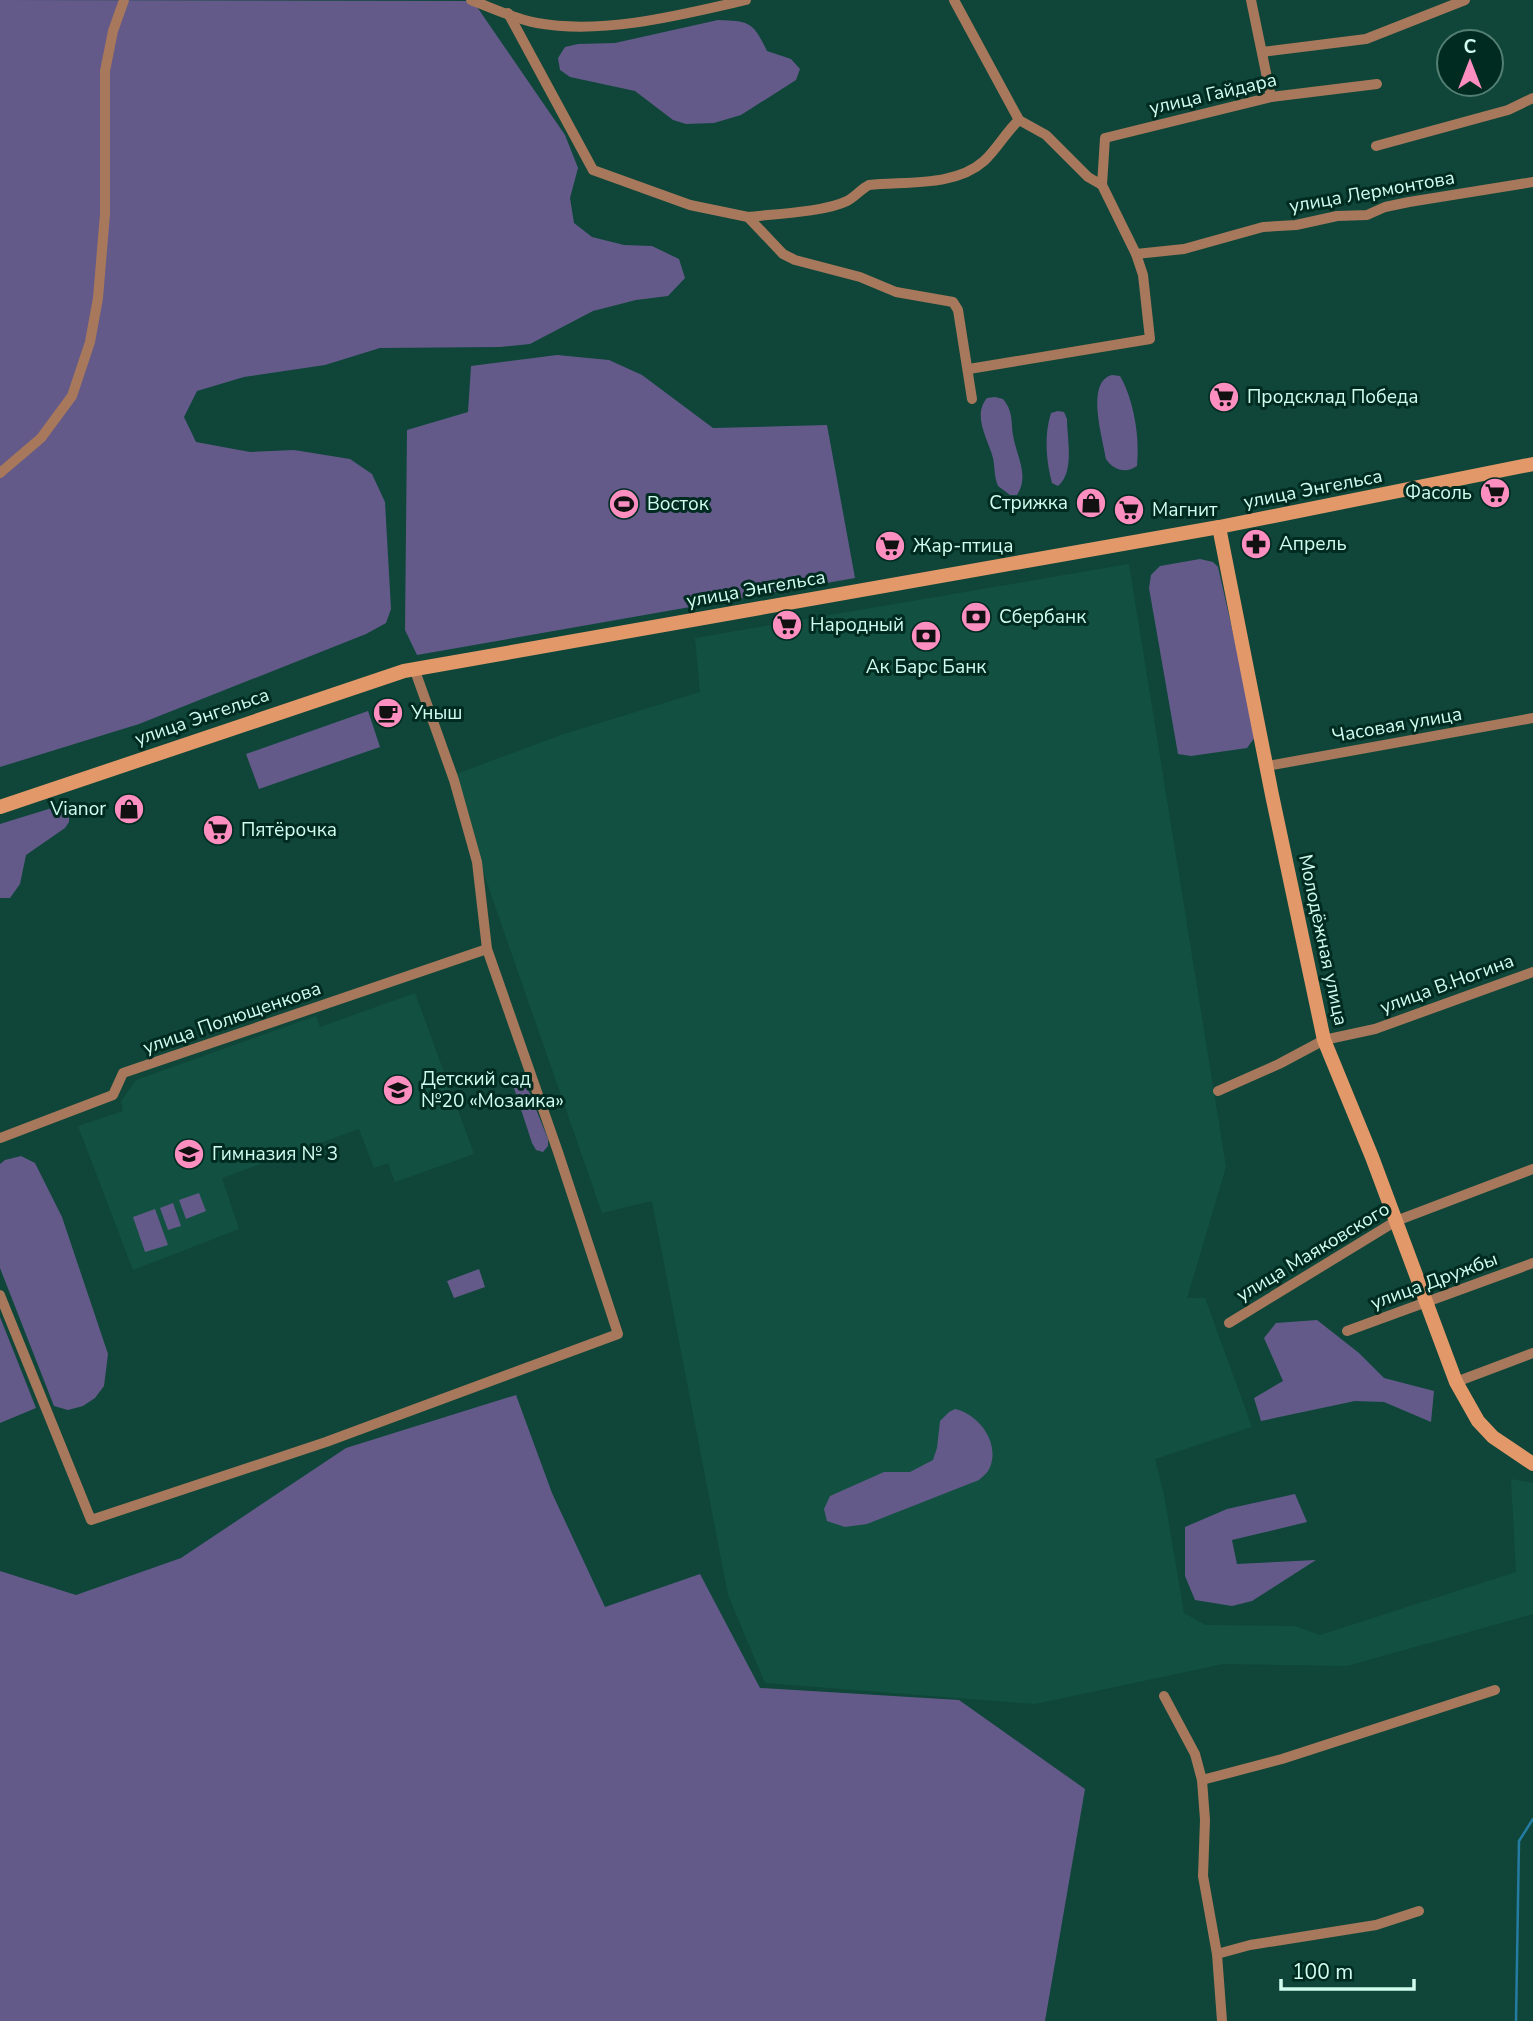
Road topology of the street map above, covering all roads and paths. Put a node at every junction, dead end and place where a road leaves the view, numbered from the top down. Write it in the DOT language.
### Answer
graph roads {
  1 [pos="124,0"];
  2 [pos="471,0"];
  3 [pos="746,0"];
  4 [pos="954,0"];
  5 [pos="1251,0"];
  6 [pos="1465,0"];
  7 [pos="508,13"];
  8 [pos="1262,52"];
  9 [pos="1377,84"];
  10 [pos="1270,97"];
  11 [pos="1533,98"];
  12 [pos="1019,120"];
  13 [pos="1376,146"];
  14 [pos="1533,182"];
  15 [pos="1102,185"];
  16 [pos="748,217"];
  17 [pos="1136,254"];
  18 [pos="969,369"];
  19 [pos="972,399"];
  20 [pos="1533,464"];
  21 [pos="0,474"];
  22 [pos="1219,527"];
  23 [pos="414,668"];
  24 [pos="1533,718"];
  25 [pos="1266,766"];
  26 [pos="0,807"];
  27 [pos="487,949"];
  28 [pos="1533,972"];
  29 [pos="1324,1040"];
  30 [pos="1218,1091"];
  31 [pos="1,1136"];
  32 [pos="1533,1169"];
  33 [pos="1396,1221"];
  34 [pos="1533,1263"];
  35 [pos="0,1295"];
  36 [pos="1425,1304"];
  37 [pos="1229,1322"];
  38 [pos="1347,1331"];
  39 [pos="1533,1353"];
  40 [pos="1456,1382"];
  41 [pos="1533,1464"];
  42 [pos="1495,1690"];
  43 [pos="1164,1696"];
  44 [pos="1202,1780"];
  45 [pos="1419,1911"];
  46 [pos="1217,1954"];
  47 [pos="1222,2021"];
  1 -- 21 [label="street"];
  2 -- 7 [label="street"];
  3 -- 7 [label="street"];
  4 -- 12 [label="street"];
  5 -- 8 [label="street"];
  6 -- 8 [label="street, улица Гайдара"];
  7 -- 16 [label="street"];
  8 -- 10 [label="street"];
  9 -- 10 [label="street, улица Гайдара"];
  10 -- 15 [label="street, улица Гайдара"];
  11 -- 13 [label="street"];
  12 -- 15 [label="street, улица Гайдара"];
  12 -- 16 [label="street"];
  14 -- 17 [label="street, улица Лермонтова"];
  15 -- 17 [label="street, улица Гайдара"];
  16 -- 18 [label="street"];
  17 -- 18 [label="street, улица Гайдара"];
  18 -- 19 [label="street"];
  20 -- 22 [label="main road, улица Энгельса"];
  22 -- 23 [label="main road, улица Энгельса"];
  22 -- 25 [label="main road, Молодёжная улица"];
  23 -- 26 [label="main road, улица Энгельса"];
  23 -- 27 [label="street"];
  24 -- 25 [label="street, Часовая улица"];
  25 -- 29 [label="main road, Молодёжная улица"];
  27 -- 31 [label="street, улица Полющенкова"];
  27 -- 35 [label="street"];
  28 -- 29 [label="street, улица В.Ногина"];
  29 -- 30 [label="street, улица В.Ногина"];
  29 -- 33 [label="main road, Молодёжная улица"];
  32 -- 33 [label="street, улица Маяковского"];
  33 -- 36 [label="main road, Молодёжная улица"];
  33 -- 37 [label="street, улица Маяковского"];
  34 -- 36 [label="street, улица Дружбы"];
  36 -- 38 [label="street, улица Дружбы"];
  36 -- 40 [label="main road, Молодёжная улица"];
  39 -- 40 [label="street"];
  40 -- 41 [label="main road, Молодёжная улица"];
  42 -- 44 [label="street"];
  43 -- 44 [label="street"];
  44 -- 46 [label="street"];
  45 -- 46 [label="street"];
  46 -- 47 [label="street"];
}
